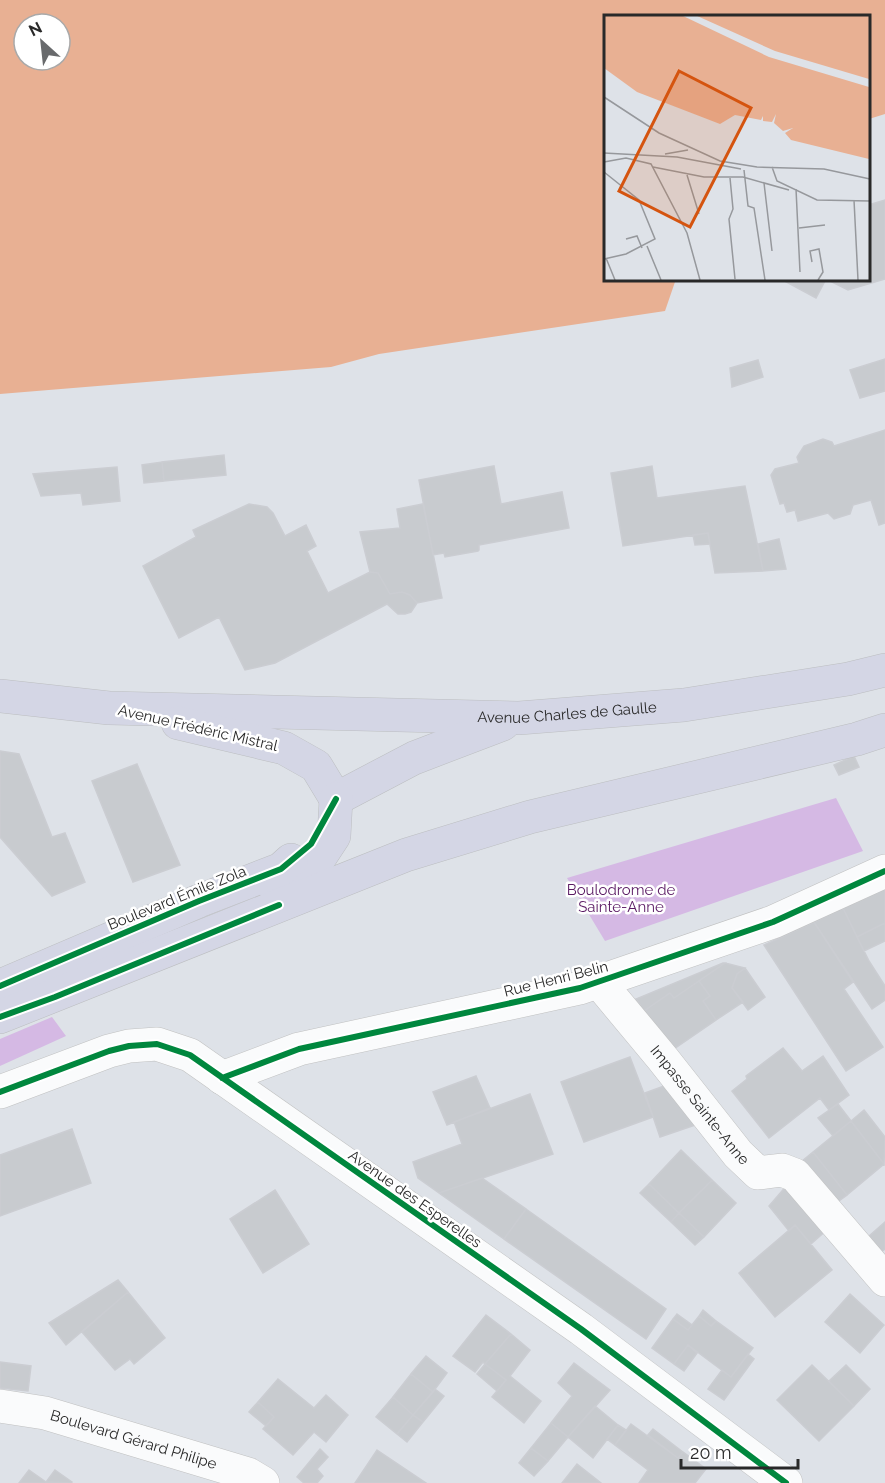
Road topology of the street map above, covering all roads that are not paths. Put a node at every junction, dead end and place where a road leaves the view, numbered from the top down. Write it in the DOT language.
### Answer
graph roads {
  1 [pos="885,670"];
  2 [pos="0,696"];
  3 [pos="109,708"];
  4 [pos="245,711"];
  5 [pos="519,718"];
  6 [pos="885,730"];
  7 [pos="336,799"];
  8 [pos="885,871"];
  9 [pos="599,982"];
  10 [pos="0,986"];
  11 [pos="0,1011"];
  12 [pos="0,1017"];
  13 [pos="222,1078"];
  14 [pos="0,1092"];
  15 [pos="885,1280"];
  16 [pos="0,1406"];
  17 [pos="263,1483"];
  18 [pos="786,1483"];
  1 -- 5 [label="main road, Avenue Charles de Gaulle"];
  2 -- 3 [label="main road, Avenue Frédéric Mistral"];
  3 -- 4 [label="main road, Avenue Frédéric Mistral"];
  3 -- 7 [label="main road, Avenue Frédéric Mistral"];
  4 -- 5 [label="main road, Avenue Charles de Gaulle"];
  5 -- 7 [label="main road"];
  6 -- 12 [label="main road"];
  7 -- 10 [label="main road, Boulevard Émile Zola"];
  7 -- 11 [label="main road"];
  8 -- 9 [label="street, Rue Henri Belin"];
  9 -- 13 [label="street, Rue Henri Belin"];
  9 -- 15 [label="street, Impasse Sainte-Anne"];
  13 -- 14 [label="street, Avenue des Esperelles"];
  13 -- 18 [label="street, Avenue des Esperelles"];
  16 -- 17 [label="street, Boulevard Gérard Philipe"];
}
